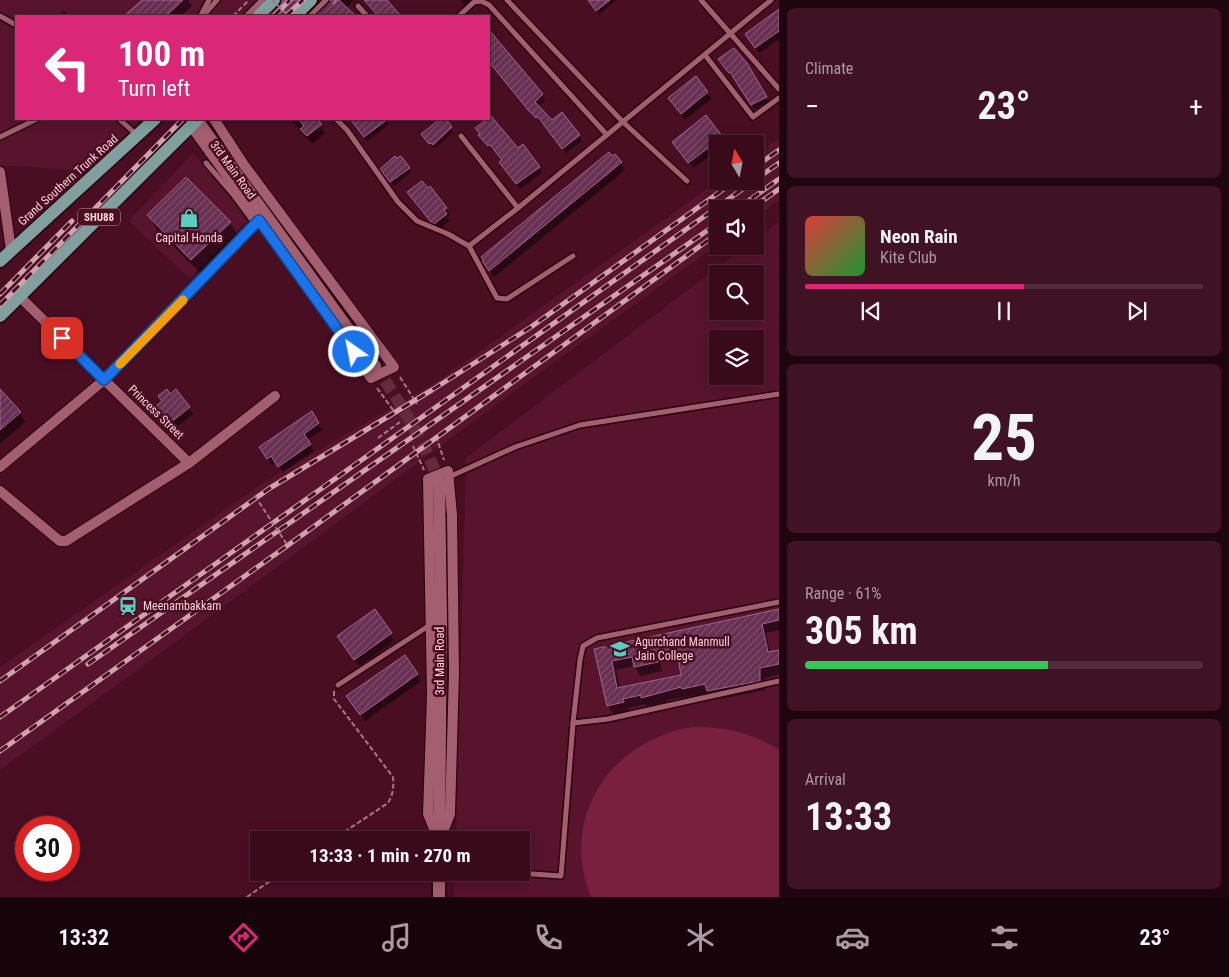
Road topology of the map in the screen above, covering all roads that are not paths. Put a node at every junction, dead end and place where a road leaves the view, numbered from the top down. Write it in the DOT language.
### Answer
graph roads {
  1 [pos="209,0"];
  2 [pos="217,0"];
  3 [pos="262,0"];
  4 [pos="273,0"];
  5 [pos="311,0"];
  6 [pos="326,0"];
  7 [pos="506,0"];
  8 [pos="702,0"];
  9 [pos="771,0"];
  10 [pos="358,6"];
  11 [pos="202,15"];
  12 [pos="203,15"];
  13 [pos="247,15"];
  14 [pos="259,15"];
  15 [pos="296,15"];
  16 [pos="311,15"];
  17 [pos="366,15"];
  18 [pos="460,15"];
  19 [pos="0,16"];
  20 [pos="15,24"];
  21 [pos="731,34"];
  22 [pos="705,55"];
  23 [pos="779,89"];
  24 [pos="779,98"];
  25 [pos="35,120"];
  26 [pos="120,120"];
  27 [pos="154,120"];
  28 [pos="215,120"];
  29 [pos="337,120"];
  30 [pos="195,121"];
  31 [pos="623,122"];
  32 [pos="138,135"];
  33 [pos="606,135"];
  34 [pos="461,136"];
  35 [pos="0,137"];
  36 [pos="206,162"];
  37 [pos="0,172"];
  38 [pos="687,181"];
  39 [pos="518,208"];
  40 [pos="257,222"];
  41 [pos="469,246"];
  42 [pos="11,250"];
  43 [pos="573,256"];
  44 [pos="0,261"];
  45 [pos="20,296"];
  46 [pos="0,316"];
  47 [pos="375,366"];
  48 [pos="104,380"];
  49 [pos="779,394"];
  50 [pos="275,396"];
  51 [pos="189,463"];
  52 [pos="0,466"];
  53 [pos="441,477"];
  54 [pos="0,492"];
  55 [pos="779,602"];
  56 [pos="431,624"];
  57 [pos="779,681"];
  58 [pos="338,685"];
  59 [pos="573,723"];
  60 [pos="435,831"];
  61 [pos="439,831"];
  62 [pos="530,874"];
  63 [pos="439,881"];
  64 [pos="439,897"];
  1 -- 11 [label="lane"];
  2 -- 12 [label="lane"];
  3 -- 13 [label="lane"];
  4 -- 14 [label="main road"];
  5 -- 15 [label="main road"];
  6 -- 16 [label="lane"];
  7 -- 31 [label="lane"];
  8 -- 21 [label="lane"];
  9 -- 21 [label="lane"];
  10 -- 17 [label="lane"];
  18 -- 33 [label="lane"];
  19 -- 20 [label="lane"];
  21 -- 22 [label="lane"];
  21 -- 23 [label="lane"];
  22 -- 24 [label="lane"];
  22 -- 31 [label="lane"];
  25 -- 35 [label="lane"];
  26 -- 32 [label="lane"];
  27 -- 32 [label="main road, Grand Southern Trunk Road / SHU88"];
  28 -- 40 [label="street"];
  29 -- 41 [label="lane"];
  30 -- 40 [label="street"];
  30 -- 45 [label="main road, SHU88"];
  30 -- 47 [label="street, 3rd Main Road"];
  31 -- 33 [label="lane"];
  31 -- 38 [label="lane"];
  32 -- 42 [label="main road, Grand Southern Trunk Road / SHU88"];
  33 -- 39 [label="lane"];
  34 -- 39 [label="lane"];
  36 -- 40 [label="lane"];
  37 -- 42 [label="street"];
  39 -- 41 [label="lane"];
  40 -- 48 [label="street"];
  41 -- 43 [label="lane"];
  42 -- 44 [label="main road, Grand Southern Trunk Road / SHU88"];
  45 -- 46 [label="main road, SHU88"];
  45 -- 48 [label="street, Princess Street"];
  48 -- 51 [label="street, Princess Street"];
  48 -- 52 [label="street"];
  49 -- 53 [label="lane"];
  50 -- 51 [label="street"];
  51 -- 54 [label="street"];
  53 -- 56 [label="street"];
  53 -- 61 [label="street, 3rd Main Road"];
  55 -- 59 [label="lane"];
  56 -- 58 [label="lane"];
  56 -- 60 [label="street"];
  57 -- 59 [label="lane"];
  59 -- 62 [label="lane"];
  63 -- 64 [label="street"];
}
